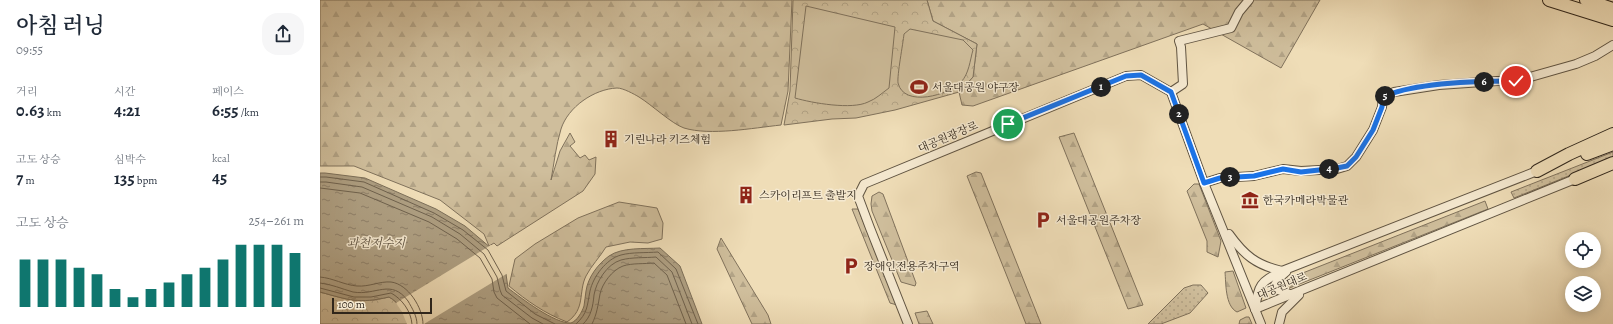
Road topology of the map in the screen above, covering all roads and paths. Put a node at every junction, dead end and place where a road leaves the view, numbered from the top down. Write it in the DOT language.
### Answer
graph roads {
  1 [pos="1249,0"];
  2 [pos="1549,0"];
  3 [pos="1586,0"];
  4 [pos="1612,17"];
  5 [pos="1613,45"];
  6 [pos="1171,92"];
  7 [pos="1613,134"];
  8 [pos="1613,144"];
  9 [pos="1613,163"];
  10 [pos="1537,171"];
  11 [pos="1575,179"];
  12 [pos="1204,183"];
  13 [pos="1220,222"];
  14 [pos="1294,265"];
  15 [pos="1282,271"];
  16 [pos="1314,284"];
  17 [pos="1293,295"];
  18 [pos="1255,309"];
  19 [pos="908,324"];
  20 [pos="1261,324"];
  21 [pos="1279,324"];
  1 -- 6 [label="street"];
  2 -- 4 [label="highway"];
  3 -- 4 [label="highway"];
  5 -- 12 [label="street"];
  6 -- 12 [label="street"];
  6 -- 19 [label="street, 대공원광장로"];
  7 -- 10 [label="highway"];
  8 -- 10 [label="highway"];
  9 -- 11 [label="highway"];
  10 -- 14 [label="street, 대공원대로"];
  11 -- 16 [label="street, 대공원대로"];
  12 -- 13 [label="street"];
  13 -- 15 [label="street"];
  13 -- 18 [label="street"];
  14 -- 15 [label="street, 대공원대로"];
  14 -- 17 [label="street"];
  15 -- 18 [label="street, 대공원대로"];
  16 -- 17 [label="street, 대공원대로"];
  16 -- 21 [label="street"];
  17 -- 18 [label="street, 대공원대로"];
  18 -- 20 [label="street"];
}
